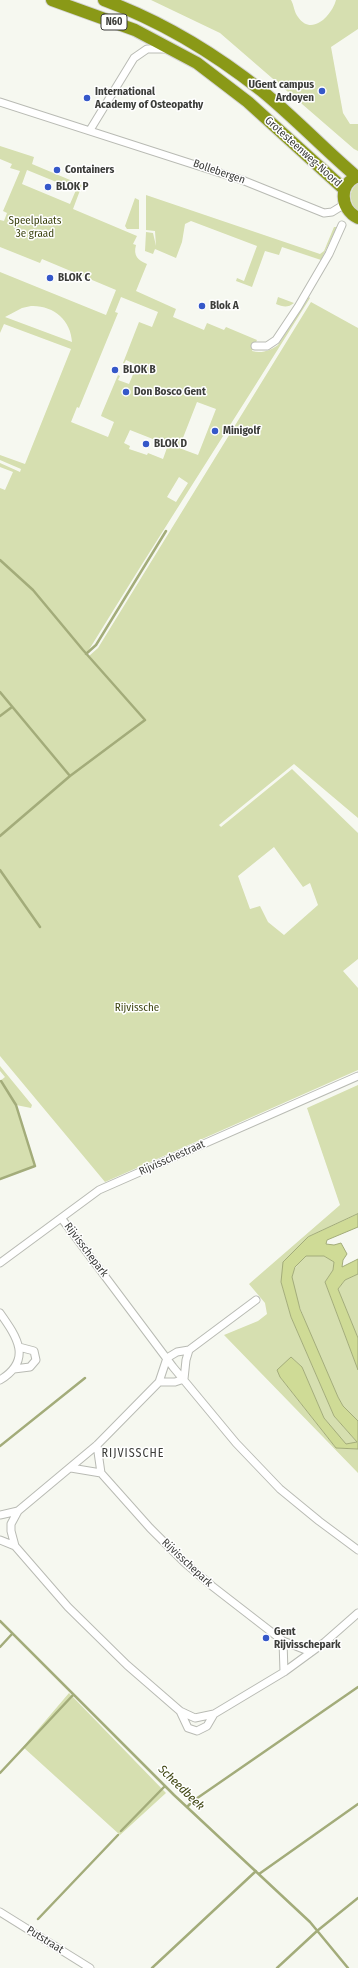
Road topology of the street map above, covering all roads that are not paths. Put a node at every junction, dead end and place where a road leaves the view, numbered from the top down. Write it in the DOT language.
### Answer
graph roads {
  1 [pos="52,0"];
  2 [pos="104,0"];
  3 [pos="173,49"];
  4 [pos="0,102"];
  5 [pos="90,130"];
  6 [pos="357,177"];
  7 [pos="344,189"];
  8 [pos="345,204"];
  9 [pos="358,218"];
  10 [pos="342,225"];
  11 [pos="255,346"];
  12 [pos="358,1076"];
  13 [pos="62,1218"];
  14 [pos="0,1263"];
  15 [pos="256,1300"];
  16 [pos="0,1313"];
  17 [pos="19,1347"];
  18 [pos="189,1350"];
  19 [pos="167,1358"];
  20 [pos="14,1369"];
  21 [pos="184,1379"];
  22 [pos="0,1380"];
  23 [pos="159,1382"];
  24 [pos="97,1445"];
  25 [pos="71,1468"];
  26 [pos="102,1473"];
  27 [pos="18,1511"];
  28 [pos="0,1515"];
  29 [pos="0,1540"];
  30 [pos="14,1546"];
  31 [pos="358,1550"];
  32 [pos="358,1613"];
  33 [pos="283,1641"];
  34 [pos="311,1652"];
  35 [pos="284,1672"];
  36 [pos="180,1711"];
  37 [pos="214,1714"];
  38 [pos="0,1912"];
  39 [pos="90,1968"];
  1 -- 3 [label="highway, Grotesteenweg-Noord / N60"];
  2 -- 6 [label="highway, Grotesteenweg-Noord / N60"];
  3 -- 5 [label="street"];
  3 -- 7 [label="highway, Grotesteenweg-Noord / N60"];
  4 -- 5 [label="street, Bollebergen"];
  5 -- 8 [label="street, Bollebergen"];
  6 -- 7 [label="highway, Grotesteenweg-Noord / N60"];
  7 -- 8 [label="highway, Grotesteenweg-Noord"];
  8 -- 9 [label="highway"];
  10 -- 11 [label="street"];
  12 -- 13 [label="street, Rijvisschestraat"];
  13 -- 14 [label="street, Rijvisschestraat"];
  13 -- 19 [label="street, Rijvisschepark"];
  15 -- 18 [label="street"];
  16 -- 17 [label="street"];
  17 -- 20 [label="street"];
  17 -- 20 [label="street"];
  18 -- 19 [label="street"];
  18 -- 21 [label="street"];
  19 -- 21 [label="street, Rijvisschepark"];
  19 -- 23 [label="street"];
  20 -- 22 [label="street"];
  21 -- 23 [label="street"];
  21 -- 31 [label="street, Rijvisschepark"];
  23 -- 24 [label="street"];
  24 -- 25 [label="street"];
  24 -- 26 [label="street"];
  25 -- 26 [label="street"];
  25 -- 27 [label="street"];
  26 -- 33 [label="street, Rijvisschepark"];
  27 -- 28 [label="street"];
  27 -- 30 [label="street"];
  29 -- 30 [label="street"];
  30 -- 36 [label="street"];
  32 -- 34 [label="street"];
  33 -- 34 [label="street, Rijvisschepark"];
  33 -- 35 [label="street"];
  34 -- 35 [label="street"];
  35 -- 37 [label="street"];
  36 -- 37 [label="street"];
  36 -- 37 [label="street"];
  38 -- 39 [label="street, Putstraat"];
}
